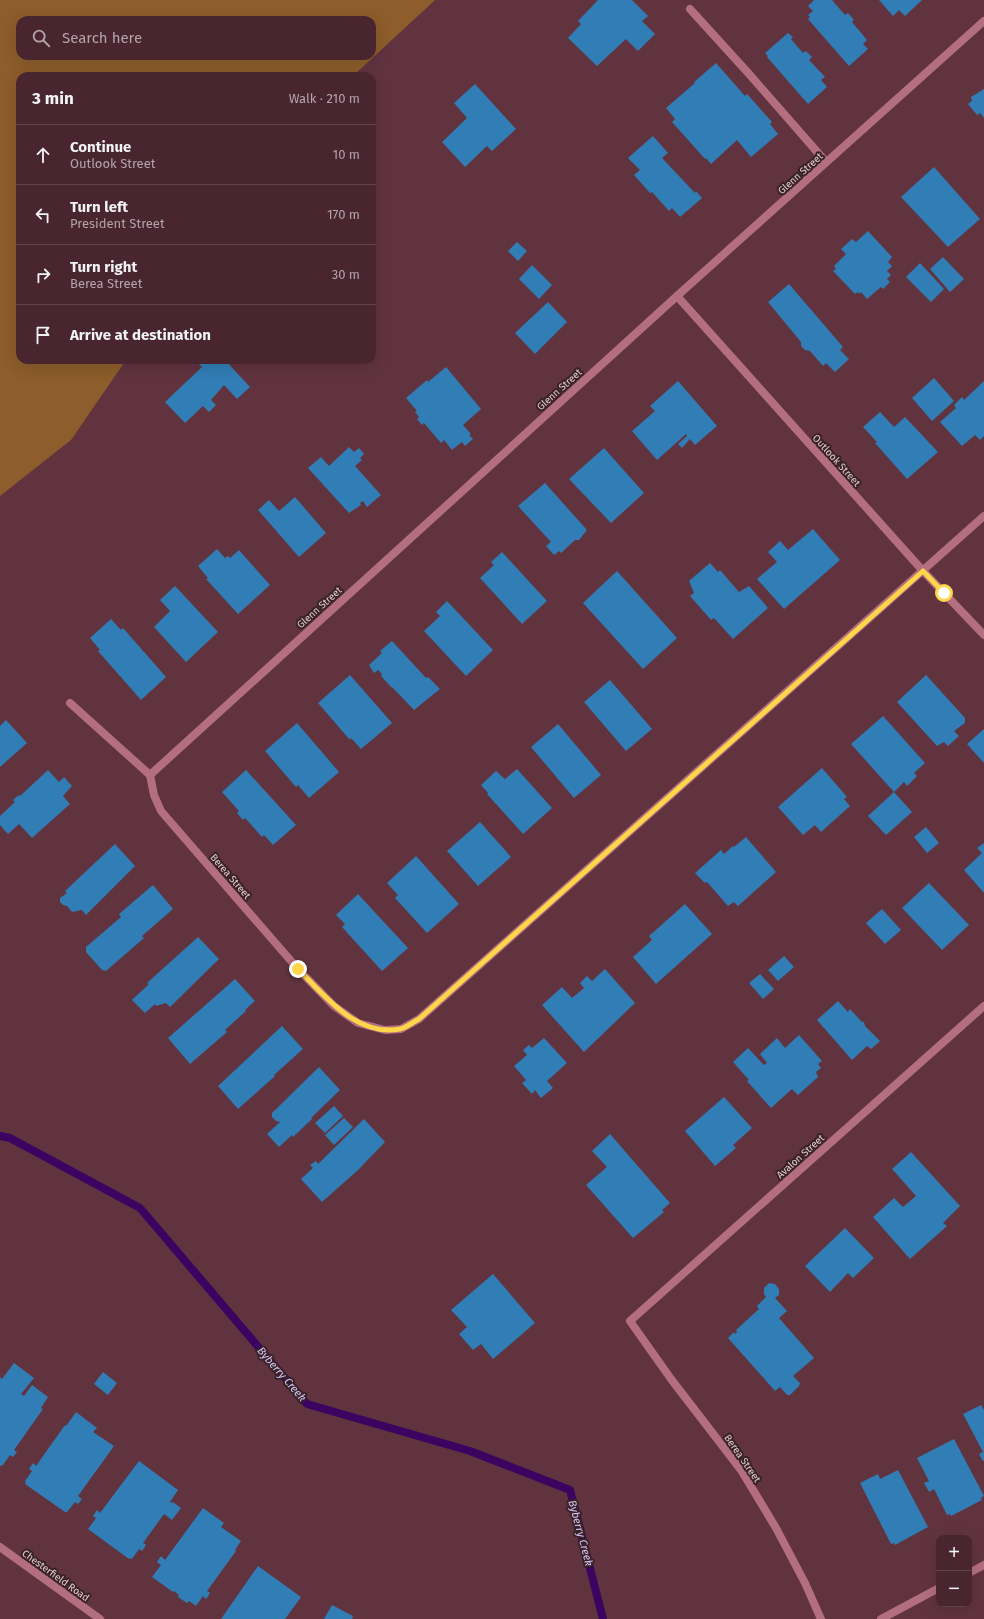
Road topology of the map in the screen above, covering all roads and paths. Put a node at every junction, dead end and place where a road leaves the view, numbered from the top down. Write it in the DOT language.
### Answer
graph roads {
  1 [pos="690,9"];
  2 [pos="984,21"];
  3 [pos="826,162"];
  4 [pos="677,296"];
  5 [pos="984,516"];
  6 [pos="923,571"];
  7 [pos="984,635"];
  8 [pos="70,703"];
  9 [pos="150,774"];
  10 [pos="984,1006"];
  11 [pos="630,1321"];
  12 [pos="0,1547"];
  13 [pos="984,1565"];
  14 [pos="972,1571"];
  15 [pos="936,1590"];
  16 [pos="100,1619"];
  17 [pos="820,1619"];
  18 [pos="881,1619"];
  1 -- 3 [label="street"];
  2 -- 3 [label="street, Glenn Street"];
  3 -- 4 [label="street, Glenn Street"];
  4 -- 6 [label="street, Outlook Street"];
  4 -- 9 [label="street, Glenn Street"];
  5 -- 6 [label="street"];
  6 -- 7 [label="street, Outlook Street"];
  6 -- 9 [label="street, Berea Street"];
  8 -- 9 [label="street"];
  10 -- 11 [label="street, Avalon Street"];
  11 -- 17 [label="street, Berea Street"];
  12 -- 16 [label="street, Chesterfield Road"];
  13 -- 14 [label="street"];
  15 -- 18 [label="street"];
}
